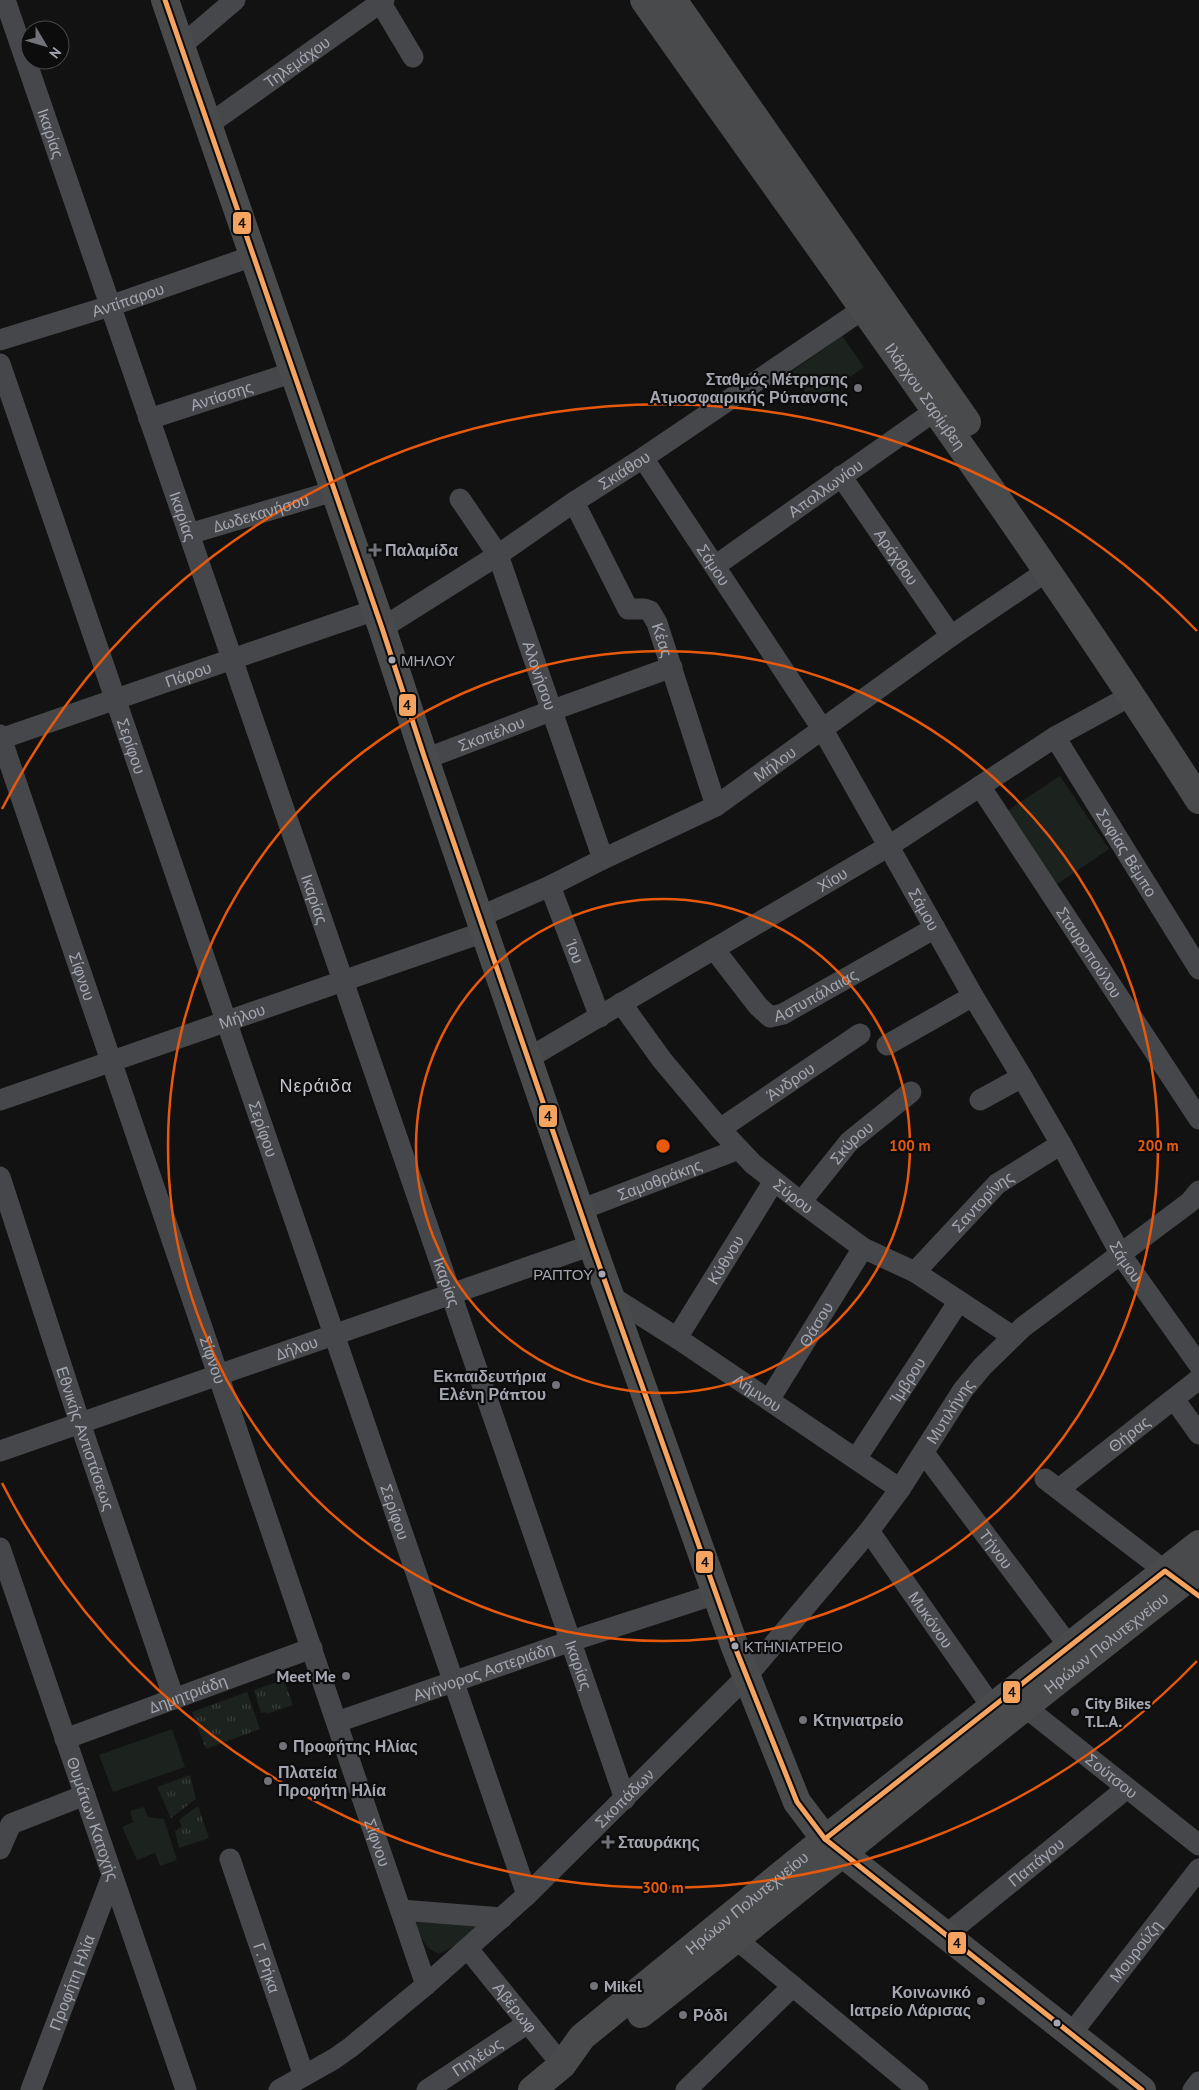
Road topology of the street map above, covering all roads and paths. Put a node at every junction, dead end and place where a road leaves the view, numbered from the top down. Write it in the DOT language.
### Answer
graph roads {
  1 [pos="5,0"];
  2 [pos="165,0"];
  3 [pos="235,0"];
  4 [pos="644,0"];
  5 [pos="673,0"];
  6 [pos="381,1"];
  7 [pos="181,46"];
  8 [pos="413,57"];
  9 [pos="208,125"];
  10 [pos="253,256"];
  11 [pos="872,302"];
  12 [pos="110,306"];
  13 [pos="0,340"];
  14 [pos="0,364"];
  15 [pos="294,372"];
  16 [pos="936,410"];
  17 [pos="149,419"];
  18 [pos="643,458"];
  19 [pos="841,476"];
  20 [pos="334,491"];
  21 [pos="460,499"];
  22 [pos="574,502"];
  23 [pos="189,534"];
  24 [pos="498,555"];
  25 [pos="715,566"];
  26 [pos="1047,571"];
  27 [pos="378,619"];
  28 [pos="951,636"];
  29 [pos="232,658"];
  30 [pos="672,667"];
  31 [pos="1132,695"];
  32 [pos="115,699"];
  33 [pos="553,710"];
  34 [pos="824,730"];
  35 [pos="0,737"];
  36 [pos="1055,737"];
  37 [pos="425,760"];
  38 [pos="1199,764"];
  39 [pos="980,786"];
  40 [pos="1199,800"];
  41 [pos="716,806"];
  42 [pos="889,846"];
  43 [pos="603,859"];
  44 [pos="550,886"];
  45 [pos="481,925"];
  46 [pos="935,928"];
  47 [pos="714,949"];
  48 [pos="1199,969"];
  49 [pos="343,981"];
  50 [pos="973,996"];
  51 [pos="621,1003"];
  52 [pos="600,1017"];
  53 [pos="226,1021"];
  54 [pos="860,1034"];
  55 [pos="887,1045"];
  56 [pos="528,1058"];
  57 [pos="111,1061"];
  58 [pos="1022,1077"];
  59 [pos="911,1092"];
  60 [pos="0,1100"];
  61 [pos="980,1100"];
  62 [pos="1199,1119"];
  63 [pos="720,1129"];
  64 [pos="1061,1144"];
  65 [pos="739,1149"];
  66 [pos="0,1177"];
  67 [pos="774,1181"];
  68 [pos="1199,1191"];
  69 [pos="801,1202"];
  70 [pos="580,1210"];
  71 [pos="592,1245"];
  72 [pos="863,1248"];
  73 [pos="1121,1255"];
  74 [pos="916,1272"];
  75 [pos="451,1294"];
  76 [pos="612,1298"];
  77 [pos="959,1300"];
  78 [pos="334,1335"];
  79 [pos="1012,1336"];
  80 [pos="677,1338"];
  81 [pos="1199,1365"];
  82 [pos="218,1375"];
  83 [pos="1199,1380"];
  84 [pos="1174,1399"];
  85 [pos="769,1400"];
  86 [pos="80,1423"];
  87 [pos="1199,1434"];
  88 [pos="0,1451"];
  89 [pos="924,1453"];
  90 [pos="856,1459"];
  91 [pos="900,1489"];
  92 [pos="869,1531"];
  93 [pos="1199,1544"];
  94 [pos="0,1548"];
  95 [pos="1186,1580"];
  96 [pos="716,1594"];
  97 [pos="570,1641"];
  98 [pos="1069,1646"];
  99 [pos="312,1648"];
  100 [pos="746,1676"];
  101 [pos="453,1681"];
  102 [pos="174,1699"];
  103 [pos="1024,1706"];
  104 [pos="992,1707"];
  105 [pos="337,1722"];
  106 [pos="65,1739"];
  107 [pos="1127,1788"];
  108 [pos="85,1795"];
  109 [pos="625,1799"];
  110 [pos="5,1822"];
  111 [pos="1199,1846"];
  112 [pos="834,1847"];
  113 [pos="0,1849"];
  114 [pos="230,1860"];
  115 [pos="1199,1869"];
  116 [pos="112,1876"];
  117 [pos="527,1895"];
  118 [pos="401,1910"];
  119 [pos="502,1918"];
  120 [pos="946,1935"];
  121 [pos="736,1939"];
  122 [pos="468,1949"];
  123 [pos="426,1985"];
  124 [pos="793,1986"];
  125 [pos="528,2023"];
  126 [pos="1071,2034"];
  127 [pos="562,2065"];
  128 [pos="304,2076"];
  129 [pos="1199,2082"];
  130 [pos="536,2089"];
  131 [pos="31,2090"];
  132 [pos="186,2090"];
  133 [pos="279,2090"];
  134 [pos="427,2090"];
  135 [pos="686,2090"];
  136 [pos="918,2090"];
  137 [pos="1142,2090"];
  138 [pos="1193,2090"];
  1 -- 12 [label="street, Ικαρίας"];
  2 -- 7 [label="main road"];
  3 -- 7 [label="street"];
  4 -- 11 [label="main road, Ιλάρχου Σαρίμβεη"];
  5 -- 11 [label="main road, Ιλάρχου Σαρίμβεη"];
  6 -- 8 [label="street"];
  6 -- 9 [label="street, Τηλεμάχου"];
  7 -- 9 [label="main road"];
  9 -- 10 [label="main road"];
  10 -- 12 [label="street, Αντίπαρου"];
  10 -- 15 [label="main road"];
  11 -- 16 [label="main road, Ιλάρχου Σαρίμβεη"];
  11 -- 18 [label="street, Σκιάθου"];
  11 -- 38 [label="main road, Ιλάρχου Σαρίμβεη"];
  12 -- 13 [label="street, Αντίπαρου"];
  12 -- 17 [label="street, Ικαρίας"];
  14 -- 32 [label="street, Σερίφου"];
  15 -- 17 [label="street, Αντίσσης"];
  15 -- 20 [label="main road"];
  16 -- 19 [label="street, Απολλωνίου"];
  16 -- 26 [label="main road, Ιλάρχου Σαρίμβεη"];
  17 -- 23 [label="street, Ικαρίας"];
  18 -- 22 [label="street, Σκιάθου"];
  18 -- 25 [label="street, Σάμου"];
  19 -- 25 [label="street, Απολλωνίου"];
  19 -- 28 [label="street, Αράχθου"];
  20 -- 23 [label="street, Δωδεκανήσου"];
  20 -- 27 [label="main road"];
  21 -- 24 [label="street, Αλονήσου"];
  22 -- 24 [label="street, Σκιάθου"];
  22 -- 30 [label="street, Κέας"];
  23 -- 29 [label="street, Ικαρίας"];
  24 -- 27 [label="street, Σκιάθου"];
  24 -- 33 [label="street, Αλονήσου"];
  25 -- 34 [label="street, Σάμου"];
  26 -- 28 [label="street, Μήλου"];
  26 -- 31 [label="main road, Ιλάρχου Σαρίμβεη"];
  27 -- 29 [label="street, Πάρου"];
  27 -- 37 [label="main road"];
  28 -- 34 [label="street, Μήλου"];
  29 -- 32 [label="street, Πάρου"];
  29 -- 49 [label="street, Ικαρίας"];
  30 -- 33 [label="street, Σκοπέλου"];
  30 -- 41 [label="street, Κέας"];
  31 -- 36 [label="street, Χίου"];
  31 -- 40 [label="main road, Ιλάρχου Σαρίμβεη"];
  32 -- 35 [label="street, Πάρου"];
  32 -- 53 [label="street, Σερίφου"];
  33 -- 37 [label="street, Σκοπέλου"];
  33 -- 43 [label="street, Αλονήσου"];
  34 -- 41 [label="street, Μήλου"];
  34 -- 42 [label="street, Σάμου"];
  35 -- 57 [label="street, Σίφνου"];
  36 -- 39 [label="street, Χίου"];
  36 -- 48 [label="street, Σοφίας Βέμπο"];
  37 -- 45 [label="main road"];
  39 -- 42 [label="street, Χίου"];
  39 -- 62 [label="street, Σταυροπούλου"];
  41 -- 43 [label="street, Μήλου"];
  42 -- 46 [label="street, Σάμου"];
  42 -- 47 [label="street, Χίου"];
  43 -- 44 [label="street, Μήλου"];
  44 -- 45 [label="street, Μήλου"];
  44 -- 52 [label="street, Ίου"];
  45 -- 49 [label="street, Μήλου"];
  45 -- 56 [label="main road"];
  46 -- 47 [label="street, Αστυπάλαιας"];
  46 -- 50 [label="street, Σάμου"];
  47 -- 51 [label="street, Χίου"];
  49 -- 53 [label="street, Μήλου"];
  49 -- 75 [label="street, Ικαρίας"];
  50 -- 55 [label="street"];
  50 -- 58 [label="street, Σάμου"];
  51 -- 52 [label="street, Χίου"];
  51 -- 63 [label="street, Σύρου"];
  52 -- 56 [label="street, Χίου"];
  53 -- 57 [label="street, Μήλου"];
  53 -- 78 [label="street, Σερίφου"];
  54 -- 63 [label="street, Άνδρου"];
  56 -- 70 [label="main road"];
  57 -- 60 [label="street, Μήλου"];
  57 -- 82 [label="street, Σίφνου"];
  58 -- 61 [label="street"];
  58 -- 64 [label="street, Σάμου"];
  59 -- 69 [label="street, Σκύρου"];
  63 -- 65 [label="street, Σύρου"];
  64 -- 73 [label="street, Σάμου"];
  64 -- 74 [label="street, Σαντορίνης"];
  65 -- 67 [label="street, Σύρου"];
  65 -- 70 [label="street, Σαμοθράκης"];
  66 -- 86 [label="street, Εθνικής Αντιστάσεως"];
  67 -- 69 [label="street, Σύρου"];
  67 -- 80 [label="street, Κύθνου"];
  68 -- 73 [label="street, Μυτιλήνης"];
  69 -- 72 [label="street, Σύρου"];
  70 -- 71 [label="main road"];
  71 -- 75 [label="street, Δήλου"];
  71 -- 76 [label="main road"];
  72 -- 74 [label="street, Σύρου"];
  72 -- 85 [label="street, Θάσου"];
  73 -- 79 [label="street, Μυτιλήνης"];
  73 -- 81 [label="street, Σάμου"];
  74 -- 77 [label="street, Σύρου"];
  75 -- 78 [label="street, Δήλου"];
  75 -- 97 [label="street, Ικαρίας"];
  76 -- 80 [label="street, Λήμνου"];
  76 -- 96 [label="main road"];
  77 -- 79 [label="street, Σύρου"];
  77 -- 90 [label="street, Ίμβρου"];
  78 -- 82 [label="street, Δήλου"];
  78 -- 101 [label="street, Σερίφου"];
  79 -- 89 [label="street, Μυτιλήνης"];
  80 -- 85 [label="street, Λήμνου"];
  82 -- 86 [label="street, Δήλου"];
  82 -- 99 [label="street, Σίφνου"];
  83 -- 84 [label="street, Θήρας"];
  84 -- 87 [label="street"];
  84 -- 95 [label="street, Θήρας"];
  85 -- 90 [label="street, Λήμνου"];
  86 -- 88 [label="street, Δήλου"];
  86 -- 102 [label="street, Εθνικής Αντιστάσεως"];
  89 -- 91 [label="street, Μυτιλήνης"];
  89 -- 98 [label="street, Τήνου"];
  90 -- 91 [label="street, Λήμνου"];
  91 -- 92 [label="street, Μυτιλήνης"];
  92 -- 100 [label="street, Μυτιλήνης"];
  92 -- 104 [label="street, Μυκόνου"];
  93 -- 95 [label="main road, Ηρώων Πολυτεχνείου"];
  94 -- 106 [label="street, Θυμάτων Κατοχής"];
  95 -- 98 [label="main road, Ηρώων Πολυτεχνείου"];
  95 -- 103 [label="main road, Ηρώων Πολυτεχνείου"];
  96 -- 97 [label="street, Αγήνορος Αστεριάδη"];
  96 -- 100 [label="main road"];
  97 -- 101 [label="street, Αγήνορος Αστεριάδη"];
  97 -- 109 [label="street, Ικαρίας"];
  98 -- 104 [label="main road, Ηρώων Πολυτεχνείου"];
  99 -- 102 [label="street, Δημητριάδη"];
  99 -- 105 [label="street, Σίφνου"];
  100 -- 109 [label="street, Σκοπάδων"];
  100 -- 112 [label="main road"];
  101 -- 105 [label="street, Αγήνορος Αστεριάδη"];
  101 -- 117 [label="street, Σερίφου"];
  102 -- 106 [label="street, Δημητριάδη"];
  103 -- 107 [label="street, Σούτσου"];
  103 -- 112 [label="main road, Ηρώων Πολυτεχνείου"];
  104 -- 112 [label="main road, Ηρώων Πολυτεχνείου"];
  105 -- 118 [label="street, Σίφνου"];
  106 -- 108 [label="street, Θυμάτων Κατοχής"];
  107 -- 111 [label="street, Σούτσου"];
  107 -- 120 [label="street, Παπάγου"];
  108 -- 110 [label="street"];
  108 -- 116 [label="street, Θυμάτων Κατοχής"];
  109 -- 117 [label="street, Σκοπάδων"];
  110 -- 113 [label="street"];
  112 -- 120 [label="main road"];
  112 -- 121 [label="main road, Ηρώων Πολυτεχνείου"];
  112 -- 127 [label="main road, Ηρώων Πολυτεχνείου"];
  114 -- 128 [label="street, Γ. Ρήκα"];
  115 -- 126 [label="street, Μουρούζη"];
  116 -- 131 [label="street, Προφήτη Ηλία"];
  116 -- 132 [label="street, Θυμάτων Κατοχής"];
  117 -- 119 [label="street, Σκοπάδων"];
  118 -- 119 [label="street"];
  118 -- 123 [label="street, Σίφνου"];
  119 -- 122 [label="street, Σκοπάδων"];
  120 -- 126 [label="main road"];
  121 -- 124 [label="street"];
  121 -- 127 [label="main road, Ηρώων Πολυτεχνείου"];
  122 -- 123 [label="street, Σκοπάδων"];
  122 -- 125 [label="street, Αβέρωφ"];
  123 -- 128 [label="street, Σκοπάδων"];
  124 -- 135 [label="street"];
  124 -- 136 [label="street"];
  125 -- 127 [label="street, Αβέρωφ"];
  125 -- 134 [label="street, Πηλέως"];
  126 -- 137 [label="main road"];
  127 -- 130 [label="main road, Ηρώων Πολυτεχνείου"];
  128 -- 133 [label="street, Σκοπάδων"];
  129 -- 138 [label="street"];
}
